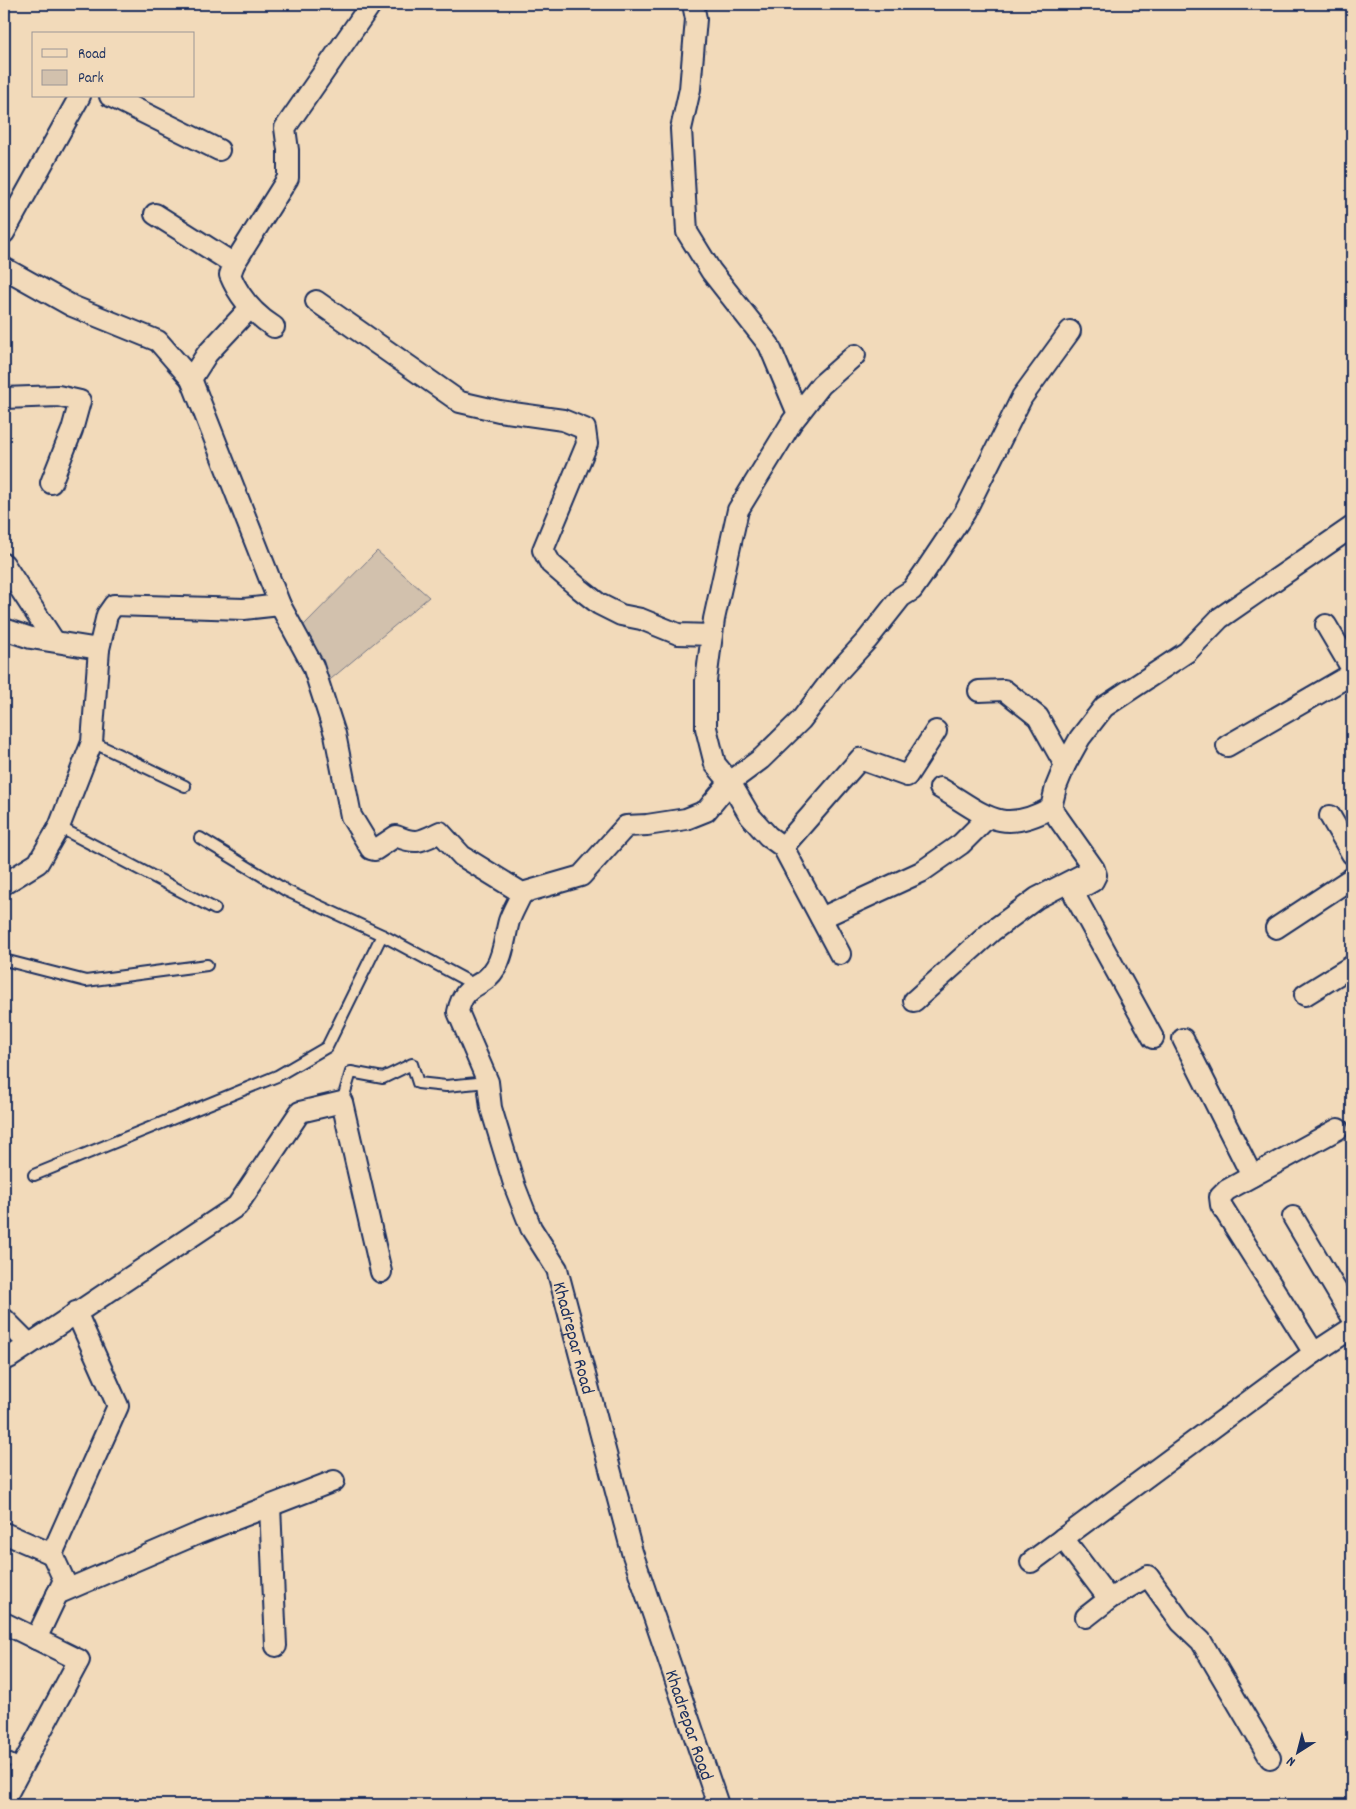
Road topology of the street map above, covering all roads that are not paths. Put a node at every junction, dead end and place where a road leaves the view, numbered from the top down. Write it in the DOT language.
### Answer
graph roads {
  1 [pos="371,4"];
  2 [pos="693,4"];
  3 [pos="79,98"];
  4 [pos="114,98"];
  5 [pos="219,150"];
  6 [pos="155,214"];
  7 [pos="4,233"];
  8 [pos="234,264"];
  9 [pos="4,268"];
  10 [pos="316,302"];
  11 [pos="250,308"];
  12 [pos="274,326"];
  13 [pos="1070,331"];
  14 [pos="855,355"];
  15 [pos="191,379"];
  16 [pos="4,398"];
  17 [pos="798,414"];
  18 [pos="51,483"];
  19 [pos="1352,527"];
  20 [pos="4,564"];
  21 [pos="280,605"];
  22 [pos="1326,624"];
  23 [pos="4,629"];
  24 [pos="712,635"];
  25 [pos="54,641"];
  26 [pos="99,649"];
  27 [pos="1352,669"];
  28 [pos="1352,674"];
  29 [pos="979,691"];
  30 [pos="936,731"];
  31 [pos="92,742"];
  32 [pos="1227,746"];
  33 [pos="1065,764"];
  34 [pos="730,782"];
  35 [pos="185,786"];
  36 [pos="940,788"];
  37 [pos="1051,808"];
  38 [pos="1330,816"];
  39 [pos="988,817"];
  40 [pos="59,828"];
  41 [pos="200,838"];
  42 [pos="783,847"];
  43 [pos="1352,854"];
  44 [pos="1094,869"];
  45 [pos="1352,878"];
  46 [pos="4,884"];
  47 [pos="522,893"];
  48 [pos="215,908"];
  49 [pos="821,918"];
  50 [pos="1276,928"];
  51 [pos="382,935"];
  52 [pos="840,954"];
  53 [pos="4,960"];
  54 [pos="206,965"];
  55 [pos="1352,966"];
  56 [pos="475,984"];
  57 [pos="1304,995"];
  58 [pos="914,1002"];
  59 [pos="1153,1038"];
  60 [pos="1183,1039"];
  61 [pos="488,1082"];
  62 [pos="342,1102"];
  63 [pos="1338,1129"];
  64 [pos="34,1175"];
  65 [pos="1252,1176"];
  66 [pos="1293,1217"];
  67 [pos="381,1272"];
  68 [pos="76,1312"];
  69 [pos="1352,1317"];
  70 [pos="4,1319"];
  71 [pos="1352,1328"];
  72 [pos="29,1344"];
  73 [pos="1314,1353"];
  74 [pos="4,1358"];
  75 [pos="334,1481"];
  76 [pos="270,1506"];
  77 [pos="4,1533"];
  78 [pos="1063,1538"];
  79 [pos="52,1554"];
  80 [pos="1031,1562"];
  81 [pos="57,1594"];
  82 [pos="1109,1599"];
  83 [pos="1086,1616"];
  84 [pos="4,1623"];
  85 [pos="36,1639"];
  86 [pos="276,1646"];
  87 [pos="4,1757"];
  88 [pos="1270,1758"];
  89 [pos="22,1766"];
  90 [pos="4,1800"];
  91 [pos="718,1805"];
  1 -- 8 [label="street"];
  2 -- 17 [label="street"];
  3 -- 7 [label="street"];
  4 -- 5 [label="street"];
  6 -- 8 [label="street"];
  8 -- 11 [label="street"];
  9 -- 15 [label="street"];
  10 -- 24 [label="street"];
  11 -- 12 [label="street"];
  11 -- 15 [label="street"];
  13 -- 34 [label="street"];
  14 -- 17 [label="street"];
  15 -- 21 [label="street"];
  16 -- 18 [label="street"];
  17 -- 24 [label="street"];
  19 -- 33 [label="street"];
  20 -- 25 [label="street"];
  21 -- 26 [label="street"];
  21 -- 47 [label="street"];
  22 -- 27 [label="street"];
  23 -- 25 [label="street"];
  24 -- 34 [label="street"];
  25 -- 26 [label="street"];
  26 -- 31 [label="street"];
  28 -- 32 [label="street"];
  29 -- 33 [label="street"];
  30 -- 42 [label="street"];
  31 -- 35 [label="lane"];
  31 -- 40 [label="street"];
  33 -- 37 [label="street"];
  34 -- 42 [label="street"];
  34 -- 47 [label="street"];
  36 -- 39 [label="street"];
  37 -- 39 [label="street"];
  37 -- 44 [label="street"];
  38 -- 43 [label="street"];
  39 -- 49 [label="street"];
  40 -- 46 [label="street"];
  40 -- 48 [label="lane"];
  41 -- 51 [label="lane"];
  42 -- 49 [label="street"];
  44 -- 58 [label="street"];
  44 -- 59 [label="street"];
  45 -- 50 [label="street"];
  47 -- 56 [label="street, Khadrepar Road"];
  49 -- 52 [label="street"];
  51 -- 56 [label="lane"];
  51 -- 64 [label="lane"];
  53 -- 54 [label="lane"];
  55 -- 57 [label="street"];
  56 -- 61 [label="street, Khadrepar Road"];
  60 -- 65 [label="street"];
  61 -- 62 [label="lane"];
  61 -- 91 [label="street, Khadrepar Road"];
  62 -- 67 [label="street"];
  62 -- 68 [label="street"];
  63 -- 65 [label="street"];
  65 -- 73 [label="street"];
  66 -- 69 [label="street"];
  68 -- 72 [label="street"];
  68 -- 79 [label="street"];
  70 -- 72 [label="street"];
  71 -- 73 [label="street"];
  72 -- 74 [label="street"];
  73 -- 78 [label="street"];
  75 -- 76 [label="street"];
  76 -- 81 [label="street"];
  76 -- 86 [label="street"];
  77 -- 79 [label="street"];
  78 -- 80 [label="street"];
  78 -- 82 [label="street"];
  79 -- 81 [label="street"];
  81 -- 85 [label="street"];
  82 -- 83 [label="street"];
  82 -- 88 [label="street"];
  84 -- 85 [label="street"];
  85 -- 89 [label="street"];
  87 -- 89 [label="lane"];
  89 -- 90 [label="street"];
}
